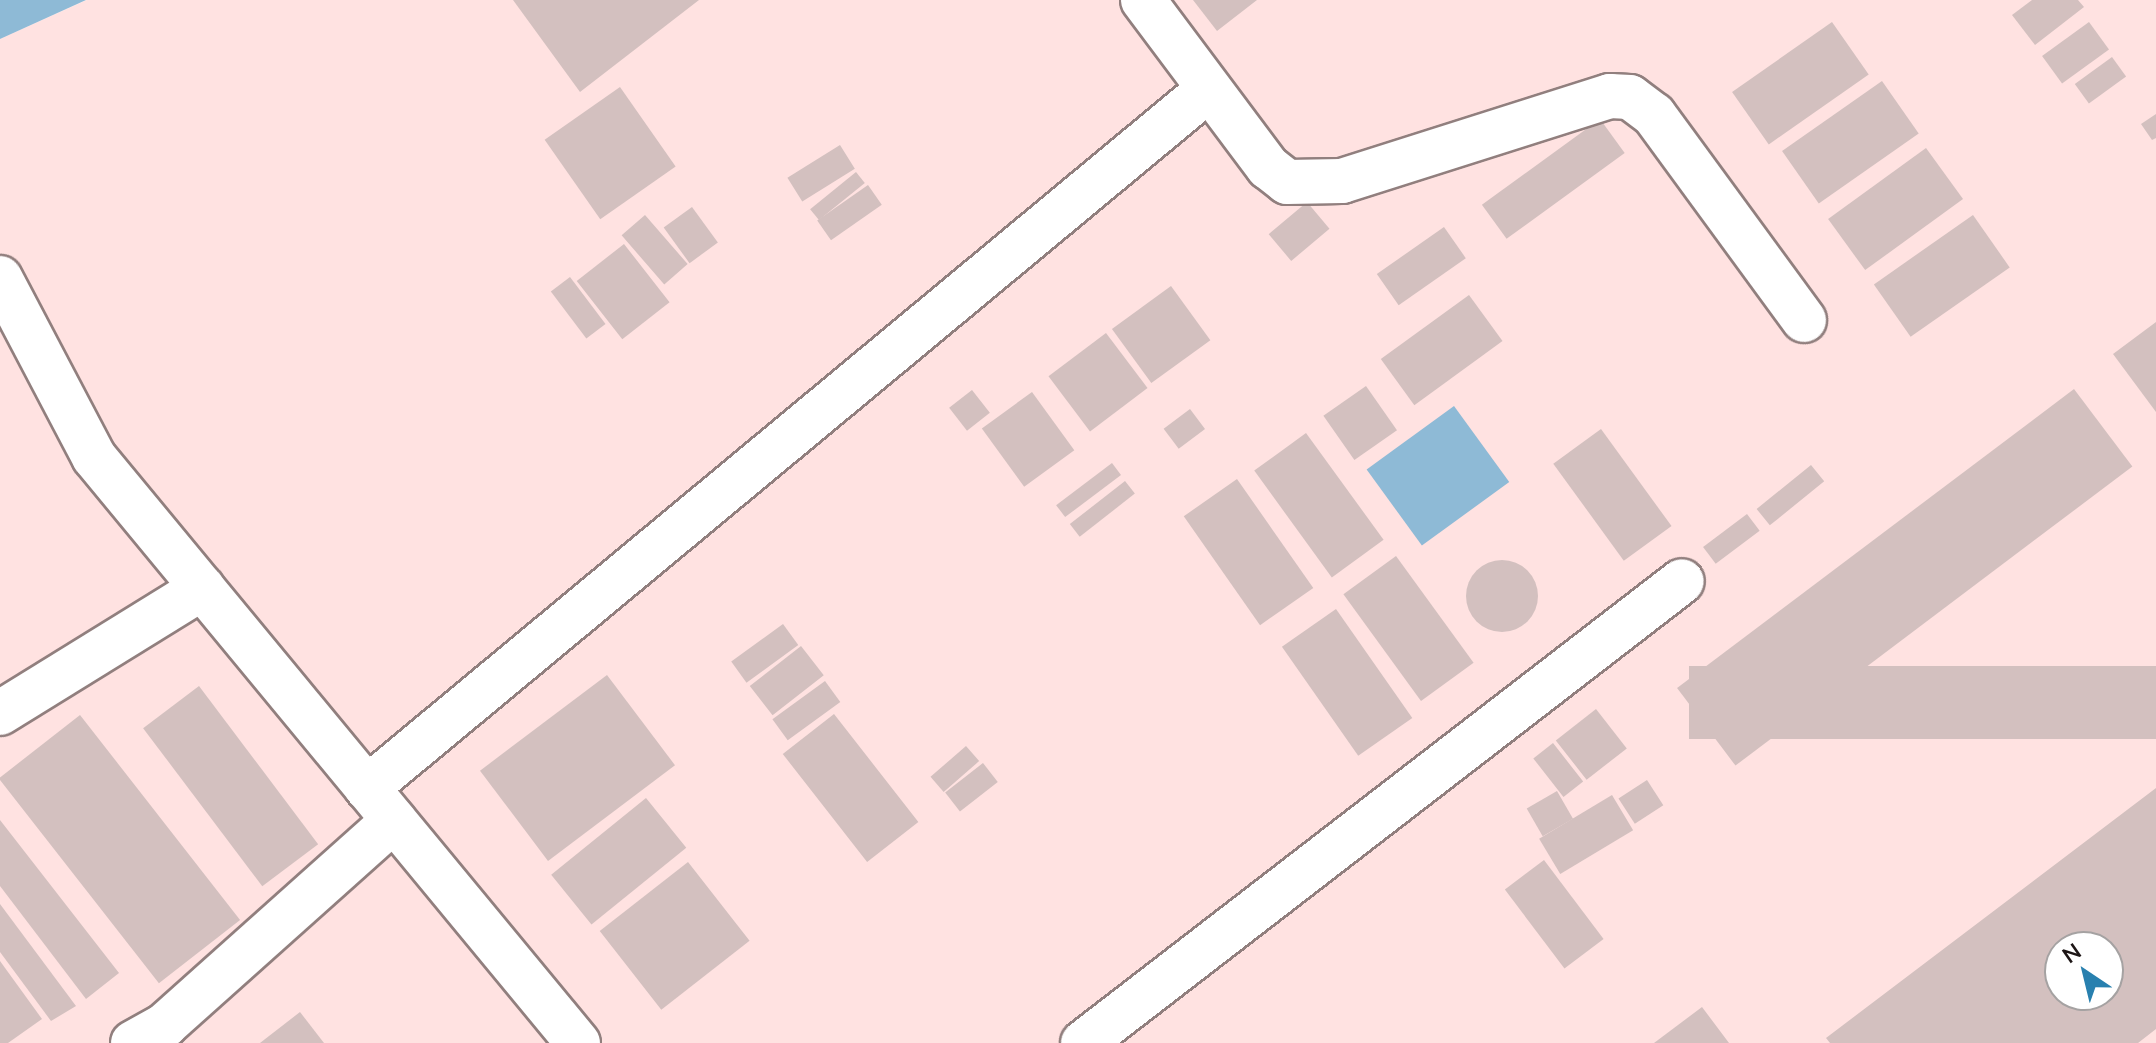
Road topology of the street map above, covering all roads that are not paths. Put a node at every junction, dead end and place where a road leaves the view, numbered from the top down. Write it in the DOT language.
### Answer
graph roads {
  1 [pos="1143,0"];
  2 [pos="1209,89"];
  3 [pos="0,278"];
  4 [pos="1804,320"];
  5 [pos="1682,581"];
  6 [pos="202,588"];
  7 [pos="0,713"];
  8 [pos="380,804"];
  9 [pos="133,1043"];
  10 [pos="578,1043"];
  11 [pos="1083,1043"];
  1 -- 2 [label="street"];
  2 -- 4 [label="street"];
  2 -- 8 [label="street"];
  3 -- 6 [label="street"];
  5 -- 11 [label="street"];
  6 -- 7 [label="street"];
  6 -- 8 [label="street"];
  8 -- 9 [label="street"];
  8 -- 10 [label="street"];
}
